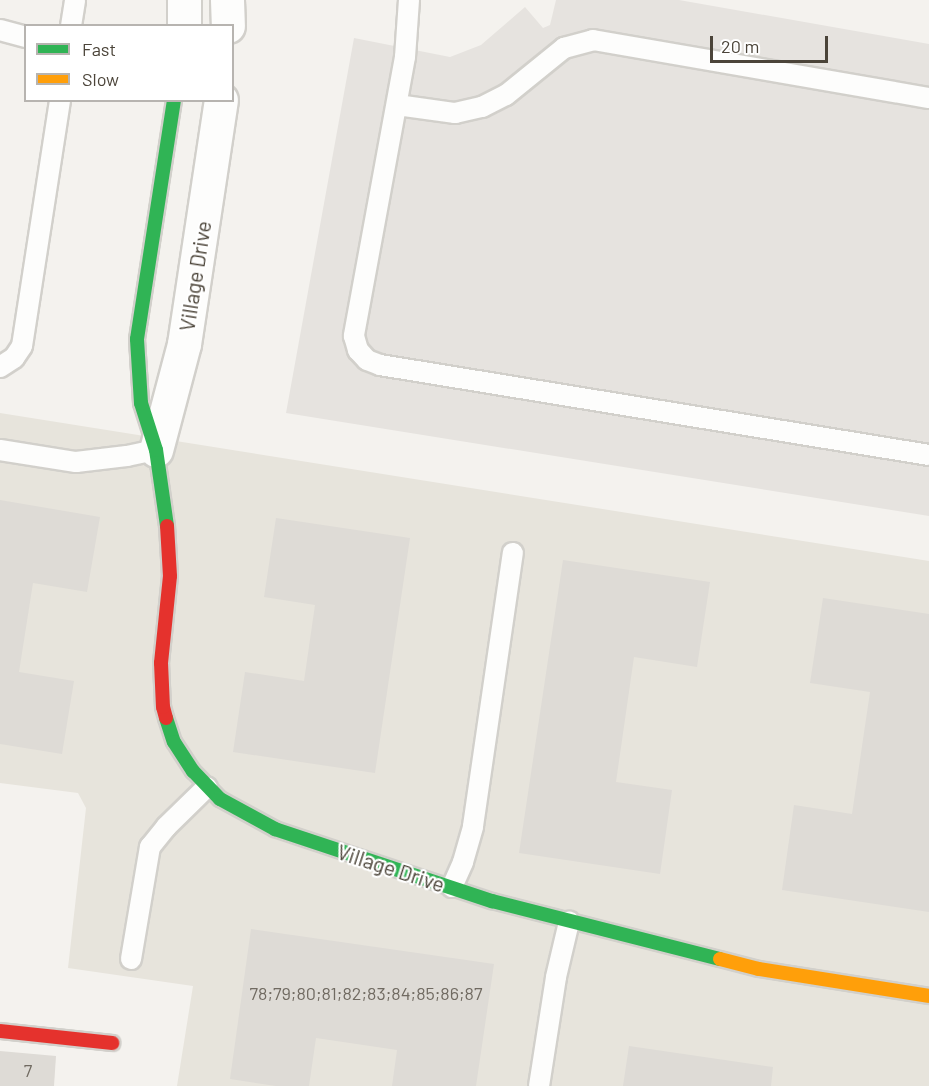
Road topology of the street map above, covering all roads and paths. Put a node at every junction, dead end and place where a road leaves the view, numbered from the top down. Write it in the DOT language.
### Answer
graph roads {
  1 [pos="75,0"];
  2 [pos="184,0"];
  3 [pos="227,0"];
  4 [pos="409,0"];
  5 [pos="71,24"];
  6 [pos="184,24"];
  7 [pos="228,24"];
  8 [pos="0,30"];
  9 [pos="24,37"];
  10 [pos="929,98"];
  11 [pos="60,102"];
  12 [pos="174,102"];
  13 [pos="221,102"];
  14 [pos="397,105"];
  15 [pos="0,367"];
  16 [pos="0,450"];
  17 [pos="156,450"];
  18 [pos="929,455"];
  19 [pos="513,553"];
  20 [pos="207,787"];
  21 [pos="452,887"];
  22 [pos="569,922"];
  23 [pos="131,959"];
  24 [pos="929,996"];
  25 [pos="0,1031"];
  26 [pos="112,1043"];
  27 [pos="538,1086"];
  1 -- 5 [label="lane"];
  2 -- 6 [label="street"];
  3 -- 7 [label="street"];
  4 -- 14 [label="lane"];
  8 -- 9 [label="lane"];
  10 -- 14 [label="lane"];
  11 -- 15 [label="lane"];
  12 -- 17 [label="street, Village Drive"];
  13 -- 17 [label="street, Village Drive"];
  14 -- 18 [label="lane"];
  16 -- 17 [label="lane"];
  17 -- 20 [label="street, Village Drive"];
  19 -- 21 [label="lane"];
  20 -- 21 [label="street, Village Drive"];
  20 -- 23 [label="lane"];
  21 -- 22 [label="street, Village Drive"];
  22 -- 24 [label="street, Village Drive"];
  22 -- 27 [label="lane"];
  25 -- 26 [label="street"];
}
